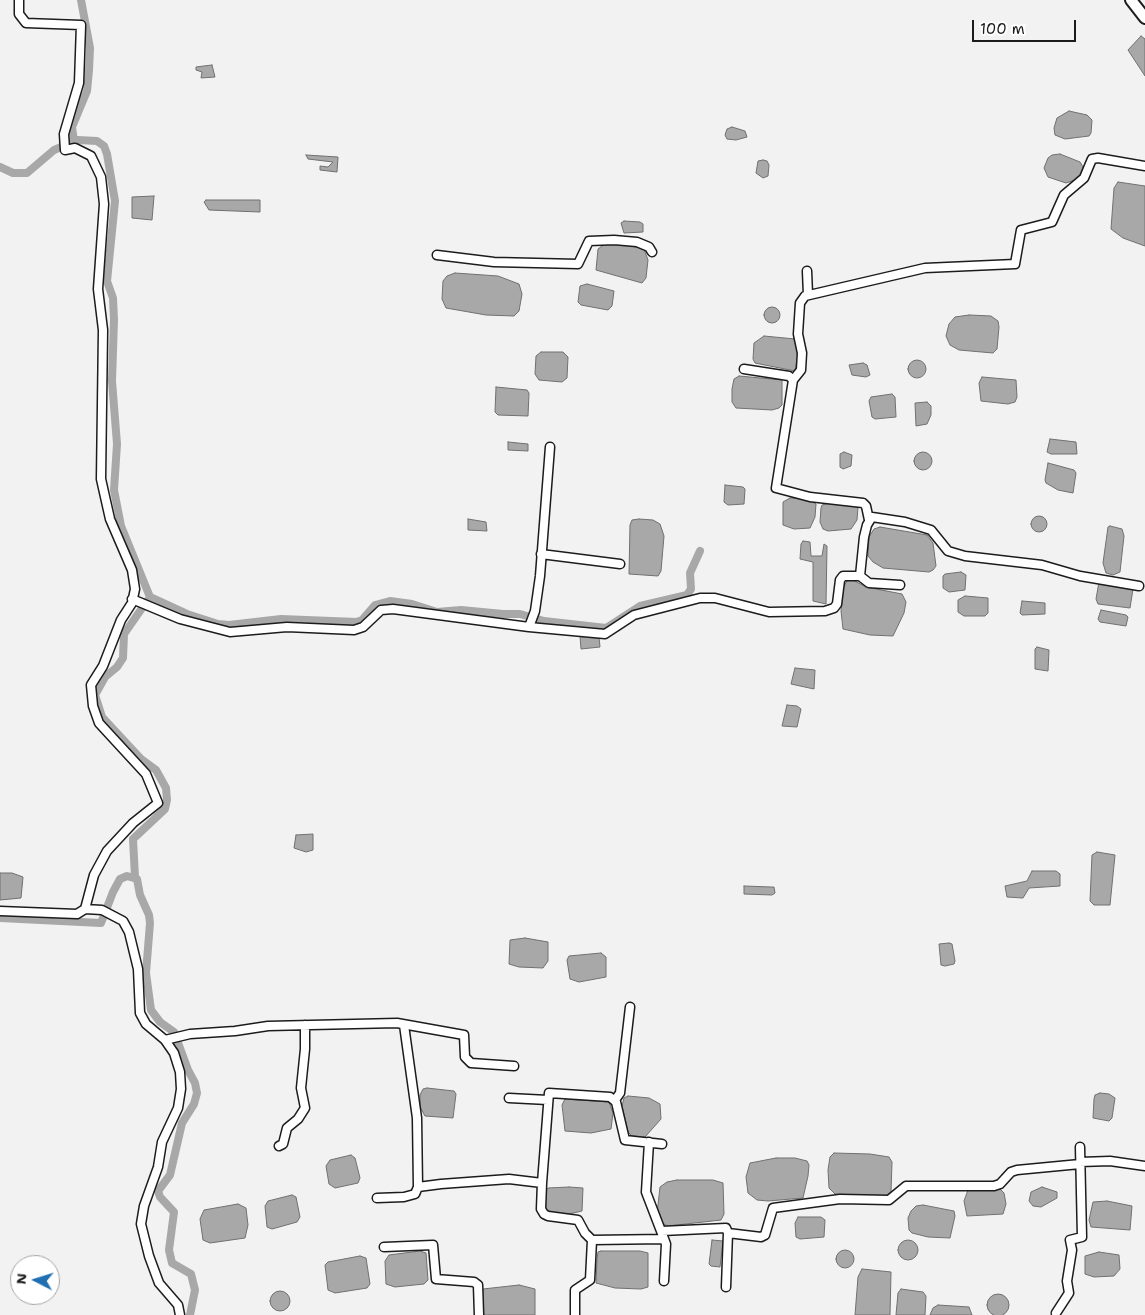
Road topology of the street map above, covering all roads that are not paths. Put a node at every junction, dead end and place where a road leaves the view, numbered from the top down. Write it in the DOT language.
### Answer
graph roads {
  1 [pos="19,0"];
  2 [pos="1131,0"];
  3 [pos="1145,18"];
  4 [pos="1145,166"];
  5 [pos="652,252"];
  6 [pos="437,255"];
  7 [pos="807,271"];
  8 [pos="808,295"];
  9 [pos="744,369"];
  10 [pos="793,380"];
  11 [pos="550,447"];
  12 [pos="869,520"];
  13 [pos="541,554"];
  14 [pos="620,564"];
  15 [pos="860,576"];
  16 [pos="900,585"];
  17 [pos="1139,586"];
  18 [pos="132,599"];
  19 [pos="529,627"];
  20 [pos="85,909"];
  21 [pos="0,911"];
  22 [pos="630,1007"];
  23 [pos="404,1025"];
  24 [pos="305,1026"];
  25 [pos="165,1040"];
  26 [pos="514,1066"];
  27 [pos="509,1098"];
  28 [pos="548,1100"];
  29 [pos="615,1100"];
  30 [pos="649,1142"];
  31 [pos="662,1144"];
  32 [pos="279,1146"];
  33 [pos="1080,1147"];
  34 [pos="1080,1163"];
  35 [pos="1145,1166"];
  36 [pos="542,1183"];
  37 [pos="418,1188"];
  38 [pos="376,1198"];
  39 [pos="728,1233"];
  40 [pos="663,1235"];
  41 [pos="592,1240"];
  42 [pos="384,1247"];
  43 [pos="664,1281"];
  44 [pos="726,1288"];
  45 [pos="1056,1313"];
  46 [pos="180,1315"];
  47 [pos="479,1315"];
  48 [pos="575,1315"];
  1 -- 18 [label="street"];
  2 -- 3 [label="main road"];
  4 -- 8 [label="street"];
  5 -- 6 [label="street"];
  7 -- 8 [label="street"];
  8 -- 10 [label="street"];
  9 -- 10 [label="street"];
  10 -- 12 [label="street"];
  11 -- 13 [label="street"];
  12 -- 15 [label="street"];
  12 -- 17 [label="street"];
  13 -- 14 [label="street"];
  13 -- 19 [label="street"];
  15 -- 16 [label="street"];
  15 -- 19 [label="street"];
  18 -- 19 [label="street"];
  18 -- 20 [label="street"];
  20 -- 21 [label="street"];
  20 -- 25 [label="street"];
  22 -- 29 [label="street"];
  23 -- 24 [label="street"];
  23 -- 26 [label="street"];
  23 -- 37 [label="street"];
  24 -- 25 [label="street"];
  24 -- 32 [label="street"];
  25 -- 46 [label="street"];
  27 -- 28 [label="street"];
  28 -- 29 [label="street"];
  28 -- 36 [label="street"];
  29 -- 30 [label="street"];
  30 -- 31 [label="street"];
  30 -- 40 [label="street"];
  33 -- 34 [label="street"];
  34 -- 35 [label="street"];
  34 -- 39 [label="street"];
  34 -- 45 [label="street"];
  36 -- 37 [label="street"];
  36 -- 41 [label="street"];
  37 -- 38 [label="street"];
  39 -- 40 [label="street"];
  39 -- 44 [label="street"];
  40 -- 41 [label="street"];
  40 -- 43 [label="street"];
  41 -- 48 [label="street"];
  42 -- 47 [label="street"];
}
